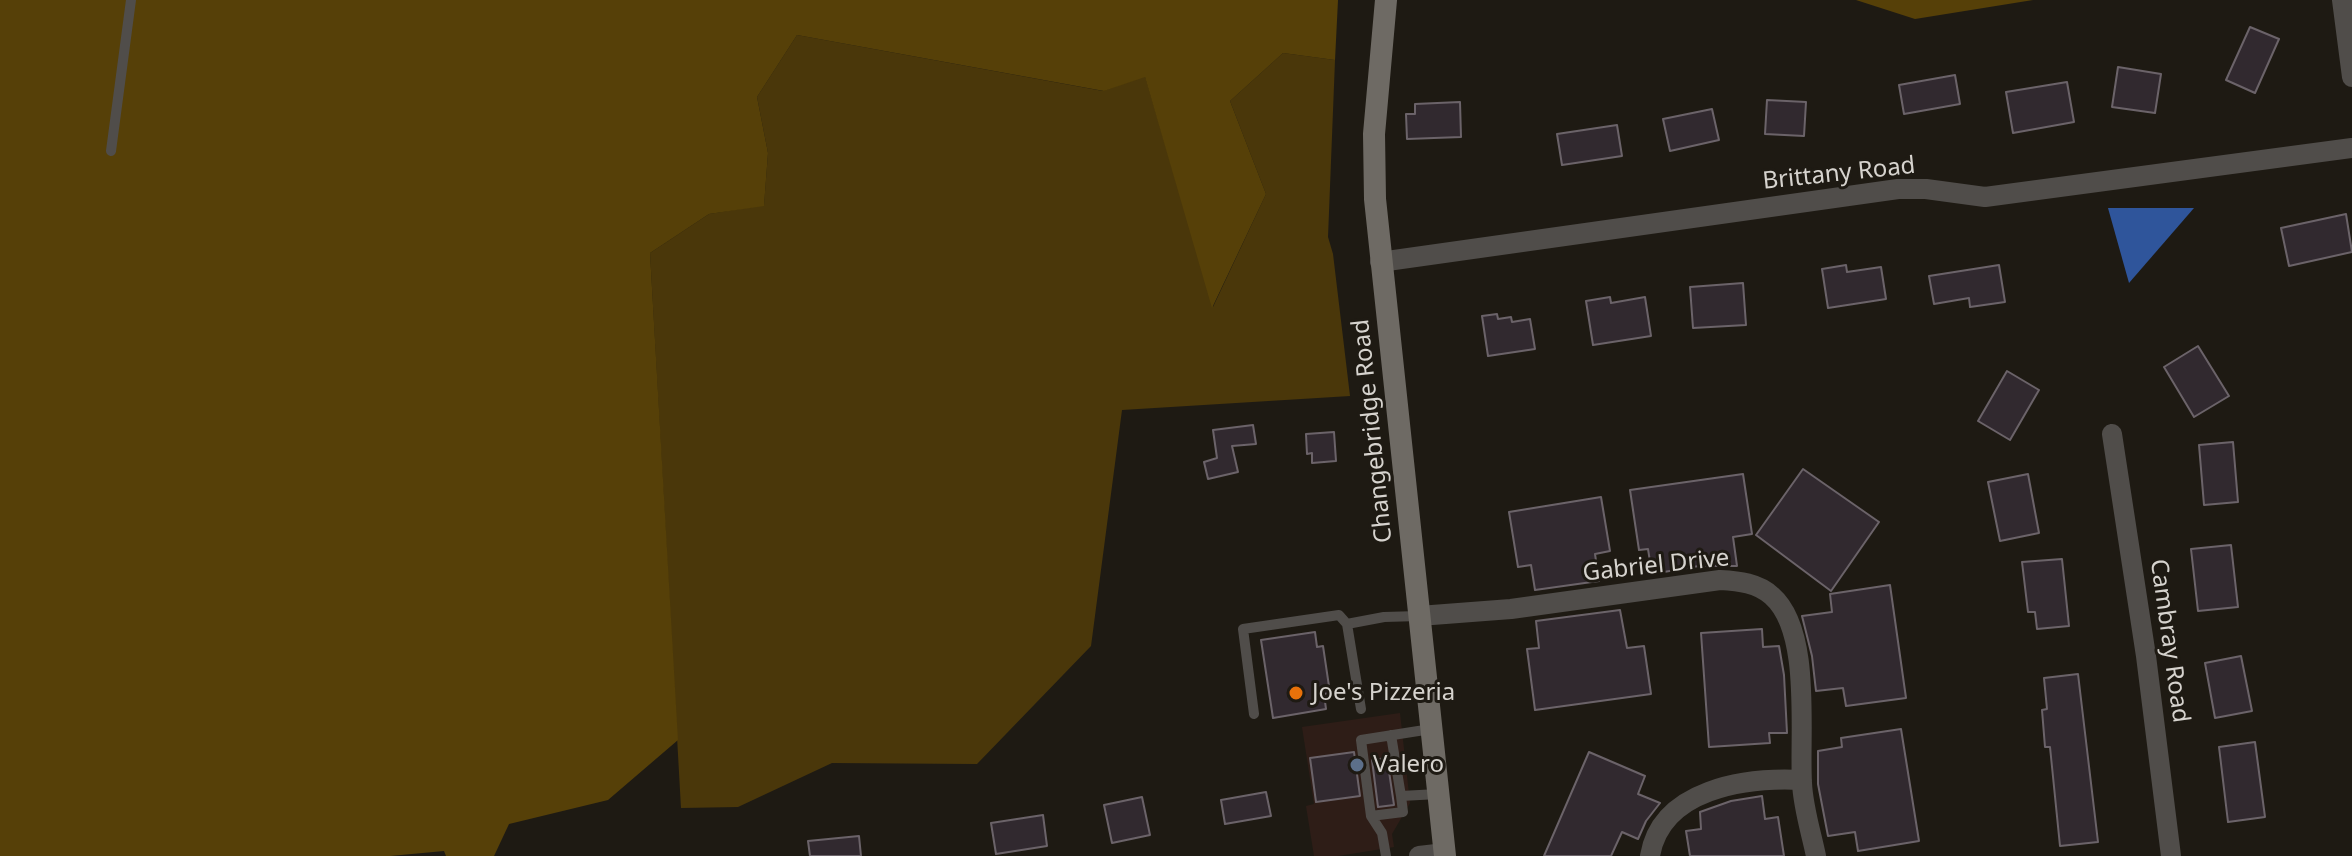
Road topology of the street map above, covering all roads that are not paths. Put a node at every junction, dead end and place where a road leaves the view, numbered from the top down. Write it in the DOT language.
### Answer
graph roads {
  1 [pos="131,0"];
  2 [pos="1386,0"];
  3 [pos="2342,0"];
  4 [pos="2352,77"];
  5 [pos="2352,148"];
  6 [pos="111,151"];
  7 [pos="1380,262"];
  8 [pos="2112,434"];
  9 [pos="1419,616"];
  10 [pos="1347,624"];
  11 [pos="1361,709"];
  12 [pos="1254,714"];
  13 [pos="1431,729"];
  14 [pos="1391,735"];
  15 [pos="1802,780"];
  16 [pos="1438,794"];
  17 [pos="1401,796"];
  18 [pos="1371,816"];
  19 [pos="1445,854"];
  20 [pos="1386,856"];
  21 [pos="1419,856"];
  22 [pos="1650,856"];
  23 [pos="1816,856"];
  24 [pos="2171,856"];
  1 -- 6 [label="lane"];
  2 -- 7 [label="main road, Changebridge Road"];
  3 -- 4 [label="street"];
  5 -- 7 [label="street, Brittany Road"];
  7 -- 9 [label="main road, Changebridge Road"];
  8 -- 24 [label="street, Cambray Road"];
  9 -- 10 [label="lane"];
  9 -- 13 [label="main road, Changebridge Road"];
  9 -- 15 [label="street, Gabriel Drive"];
  10 -- 11 [label="lane"];
  10 -- 12 [label="lane"];
  13 -- 14 [label="lane"];
  13 -- 16 [label="main road, Changebridge Road"];
  14 -- 17 [label="lane"];
  14 -- 18 [label="lane"];
  15 -- 22 [label="street"];
  15 -- 23 [label="street, Gabriel Drive"];
  16 -- 17 [label="lane"];
  16 -- 19 [label="main road, Changebridge Road"];
  17 -- 18 [label="lane"];
  18 -- 20 [label="lane"];
  19 -- 21 [label="street"];
}
